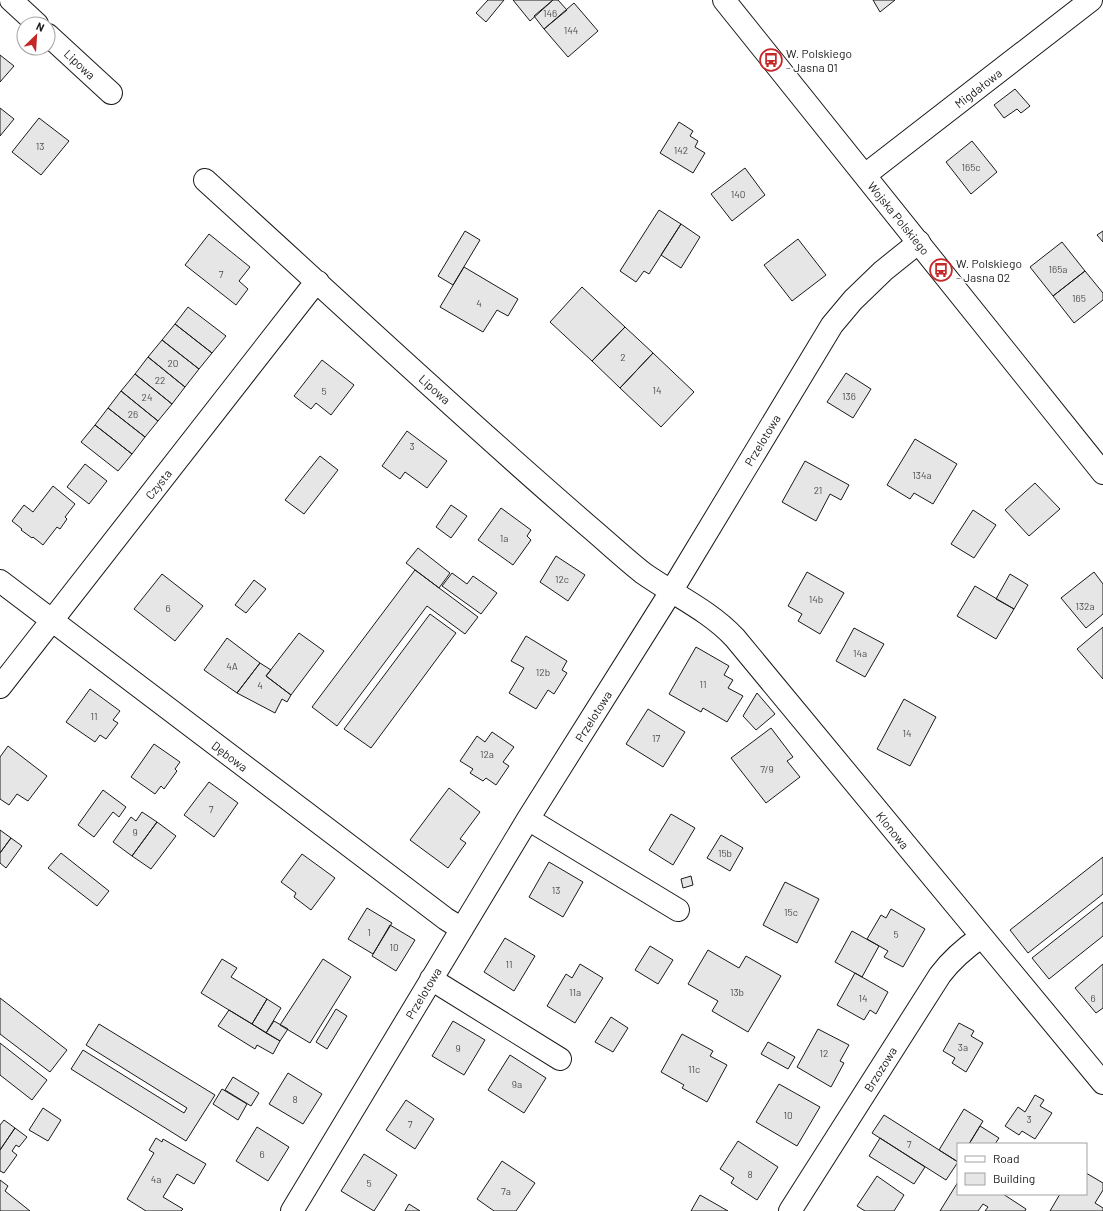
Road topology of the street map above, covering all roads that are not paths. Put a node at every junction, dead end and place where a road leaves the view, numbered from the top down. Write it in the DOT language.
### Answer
graph roads {
  1 [pos="11,0"];
  2 [pos="1091,0"];
  3 [pos="731,2"];
  4 [pos="28,16"];
  5 [pos="56,42"];
  6 [pos="111,93"];
  7 [pos="865,175"];
  8 [pos="205,180"];
  9 [pos="919,242"];
  10 [pos="318,282"];
  11 [pos="1103,473"];
  12 [pos="0,581"];
  13 [pos="672,590"];
  14 [pos="51,621"];
  15 [pos="0,687"];
  16 [pos="528,819"];
  17 [pos="678,910"];
  18 [pos="462,929"];
  19 [pos="981,937"];
  20 [pos="431,979"];
  21 [pos="560,1059"];
  22 [pos="1103,1083"];
  23 [pos="292,1211"];
  24 [pos="790,1211"];
  1 -- 4 [label="street"];
  2 -- 7 [label="street, Migdałowa"];
  3 -- 7 [label="street, Wojska Polskiego"];
  5 -- 6 [label="street, Lipowa"];
  7 -- 9 [label="street, Wojska Polskiego"];
  8 -- 10 [label="street, Lipowa"];
  9 -- 11 [label="street, Wojska Polskiego"];
  9 -- 13 [label="street, Przelotowa"];
  10 -- 13 [label="street, Lipowa"];
  10 -- 14 [label="street, Czysta"];
  12 -- 14 [label="street, Dębowa"];
  13 -- 16 [label="street, Przelotowa"];
  13 -- 19 [label="street, Klonowa"];
  14 -- 15 [label="street, Czysta"];
  14 -- 18 [label="street, Dębowa"];
  16 -- 17 [label="street"];
  16 -- 18 [label="street, Przelotowa"];
  18 -- 20 [label="street, Przelotowa"];
  19 -- 22 [label="street, Klonowa"];
  19 -- 24 [label="street, Brzozowa"];
  20 -- 21 [label="street"];
  20 -- 23 [label="street, Przelotowa"];
}
